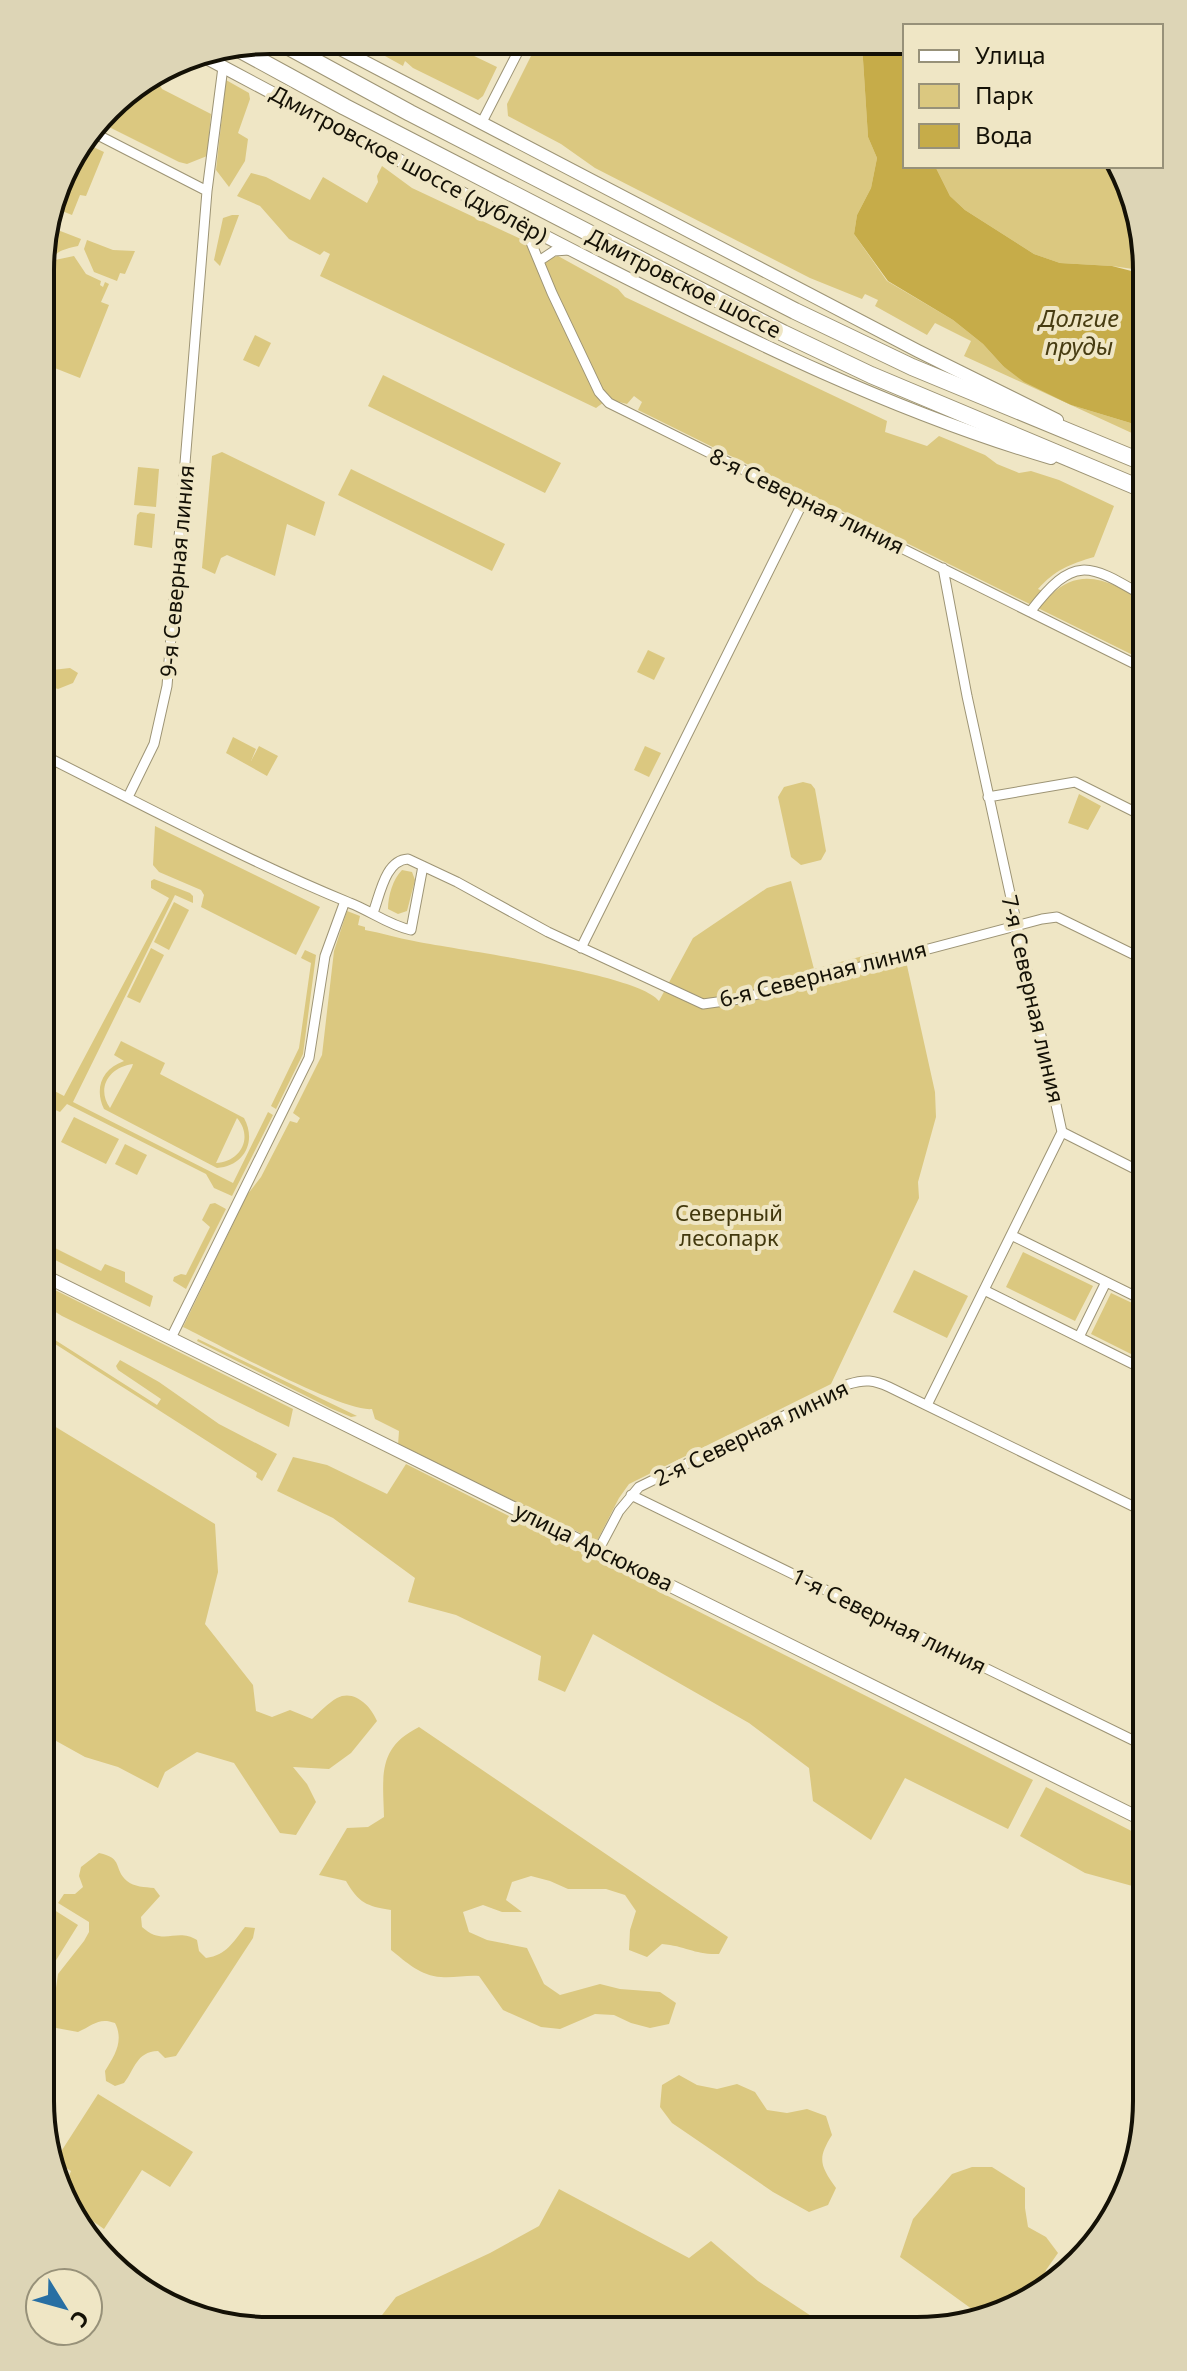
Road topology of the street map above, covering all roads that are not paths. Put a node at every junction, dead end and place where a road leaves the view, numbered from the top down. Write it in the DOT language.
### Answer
graph roads {
  1 [pos="302,54"];
  2 [pos="350,54"];
  3 [pos="517,54"];
  4 [pos="250,55"];
  5 [pos="213,61"];
  6 [pos="223,67"];
  7 [pos="482,122"];
  8 [pos="100,138"];
  9 [pos="207,191"];
  10 [pos="513,219"];
  11 [pos="574,251"];
  12 [pos="539,261"];
  13 [pos="1116,451"];
  14 [pos="1133,458"];
  15 [pos="1107,474"];
  16 [pos="1133,485"];
  17 [pos="804,500"];
  18 [pos="943,568"];
  19 [pos="1133,590"];
  20 [pos="1030,612"];
  21 [pos="1133,663"];
  22 [pos="54,760"];
  23 [pos="128,797"];
  24 [pos="988,797"];
  25 [pos="1133,811"];
  26 [pos="423,866"];
  27 [pos="345,901"];
  28 [pos="373,913"];
  29 [pos="1016,926"];
  30 [pos="581,948"];
  31 [pos="1133,954"];
  32 [pos="1062,1132"];
  33 [pos="1133,1168"];
  34 [pos="1011,1235"];
  35 [pos="54,1280"];
  36 [pos="1106,1282"];
  37 [pos="984,1290"];
  38 [pos="1133,1295"];
  39 [pos="1079,1337"];
  40 [pos="171,1338"];
  41 [pos="1133,1364"];
  42 [pos="927,1405"];
  43 [pos="631,1495"];
  44 [pos="1133,1506"];
  45 [pos="599,1549"];
  46 [pos="1133,1740"];
  47 [pos="1133,1815"];
  1 -- 13 [label="highway, Дмитровское шоссе"];
  2 -- 7 [label="street"];
  3 -- 7 [label="street"];
  4 -- 15 [label="highway, Дмитровское шоссе"];
  5 -- 6 [label="street, Дмитровское шоссе (дублёр)"];
  6 -- 9 [label="street, 9-я Северная линия"];
  6 -- 10 [label="street, Дмитровское шоссе (дублёр)"];
  7 -- 13 [label="street"];
  8 -- 9 [label="street"];
  9 -- 23 [label="street, 9-я Северная линия"];
  10 -- 11 [label="street, Дмитровское шоссе (дублёр)"];
  10 -- 12 [label="street, 8-я Северная линия"];
  11 -- 12 [label="street"];
  11 -- 15 [label="street, Дмитровское шоссе (дублёр)"];
  12 -- 17 [label="street, 8-я Северная линия"];
  13 -- 14 [label="highway, Дмитровское шоссе"];
  15 -- 16 [label="highway, Дмитровское шоссе"];
  17 -- 18 [label="street, 8-я Северная линия"];
  17 -- 30 [label="street"];
  18 -- 20 [label="street, 8-я Северная линия"];
  18 -- 24 [label="street, 7-я Северная линия"];
  19 -- 20 [label="street"];
  20 -- 21 [label="street, 8-я Северная линия"];
  22 -- 23 [label="street"];
  23 -- 27 [label="street"];
  24 -- 25 [label="street"];
  24 -- 29 [label="street, 7-я Северная линия"];
  26 -- 28 [label="street"];
  26 -- 28 [label="street"];
  26 -- 30 [label="street, 6-я Северная линия"];
  27 -- 28 [label="street"];
  27 -- 40 [label="street"];
  29 -- 30 [label="street, 6-я Северная линия"];
  29 -- 31 [label="street, 6-я Северная линия"];
  29 -- 32 [label="street, 7-я Северная линия"];
  32 -- 33 [label="street"];
  32 -- 34 [label="street, 7-я Северная линия"];
  34 -- 36 [label="street"];
  34 -- 37 [label="street, 7-я Северная линия"];
  35 -- 40 [label="street, улица Арсюкова"];
  36 -- 38 [label="street"];
  36 -- 39 [label="street"];
  37 -- 39 [label="street"];
  37 -- 42 [label="street, 7-я Северная линия"];
  39 -- 41 [label="street"];
  40 -- 45 [label="street, улица Арсюкова"];
  42 -- 43 [label="street, 2-я Северная линия"];
  42 -- 44 [label="street, 2-я Северная линия"];
  43 -- 45 [label="street, 2-я Северная линия"];
  43 -- 46 [label="street, 1-я Северная линия"];
  45 -- 47 [label="street, улица Арсюкова"];
}
